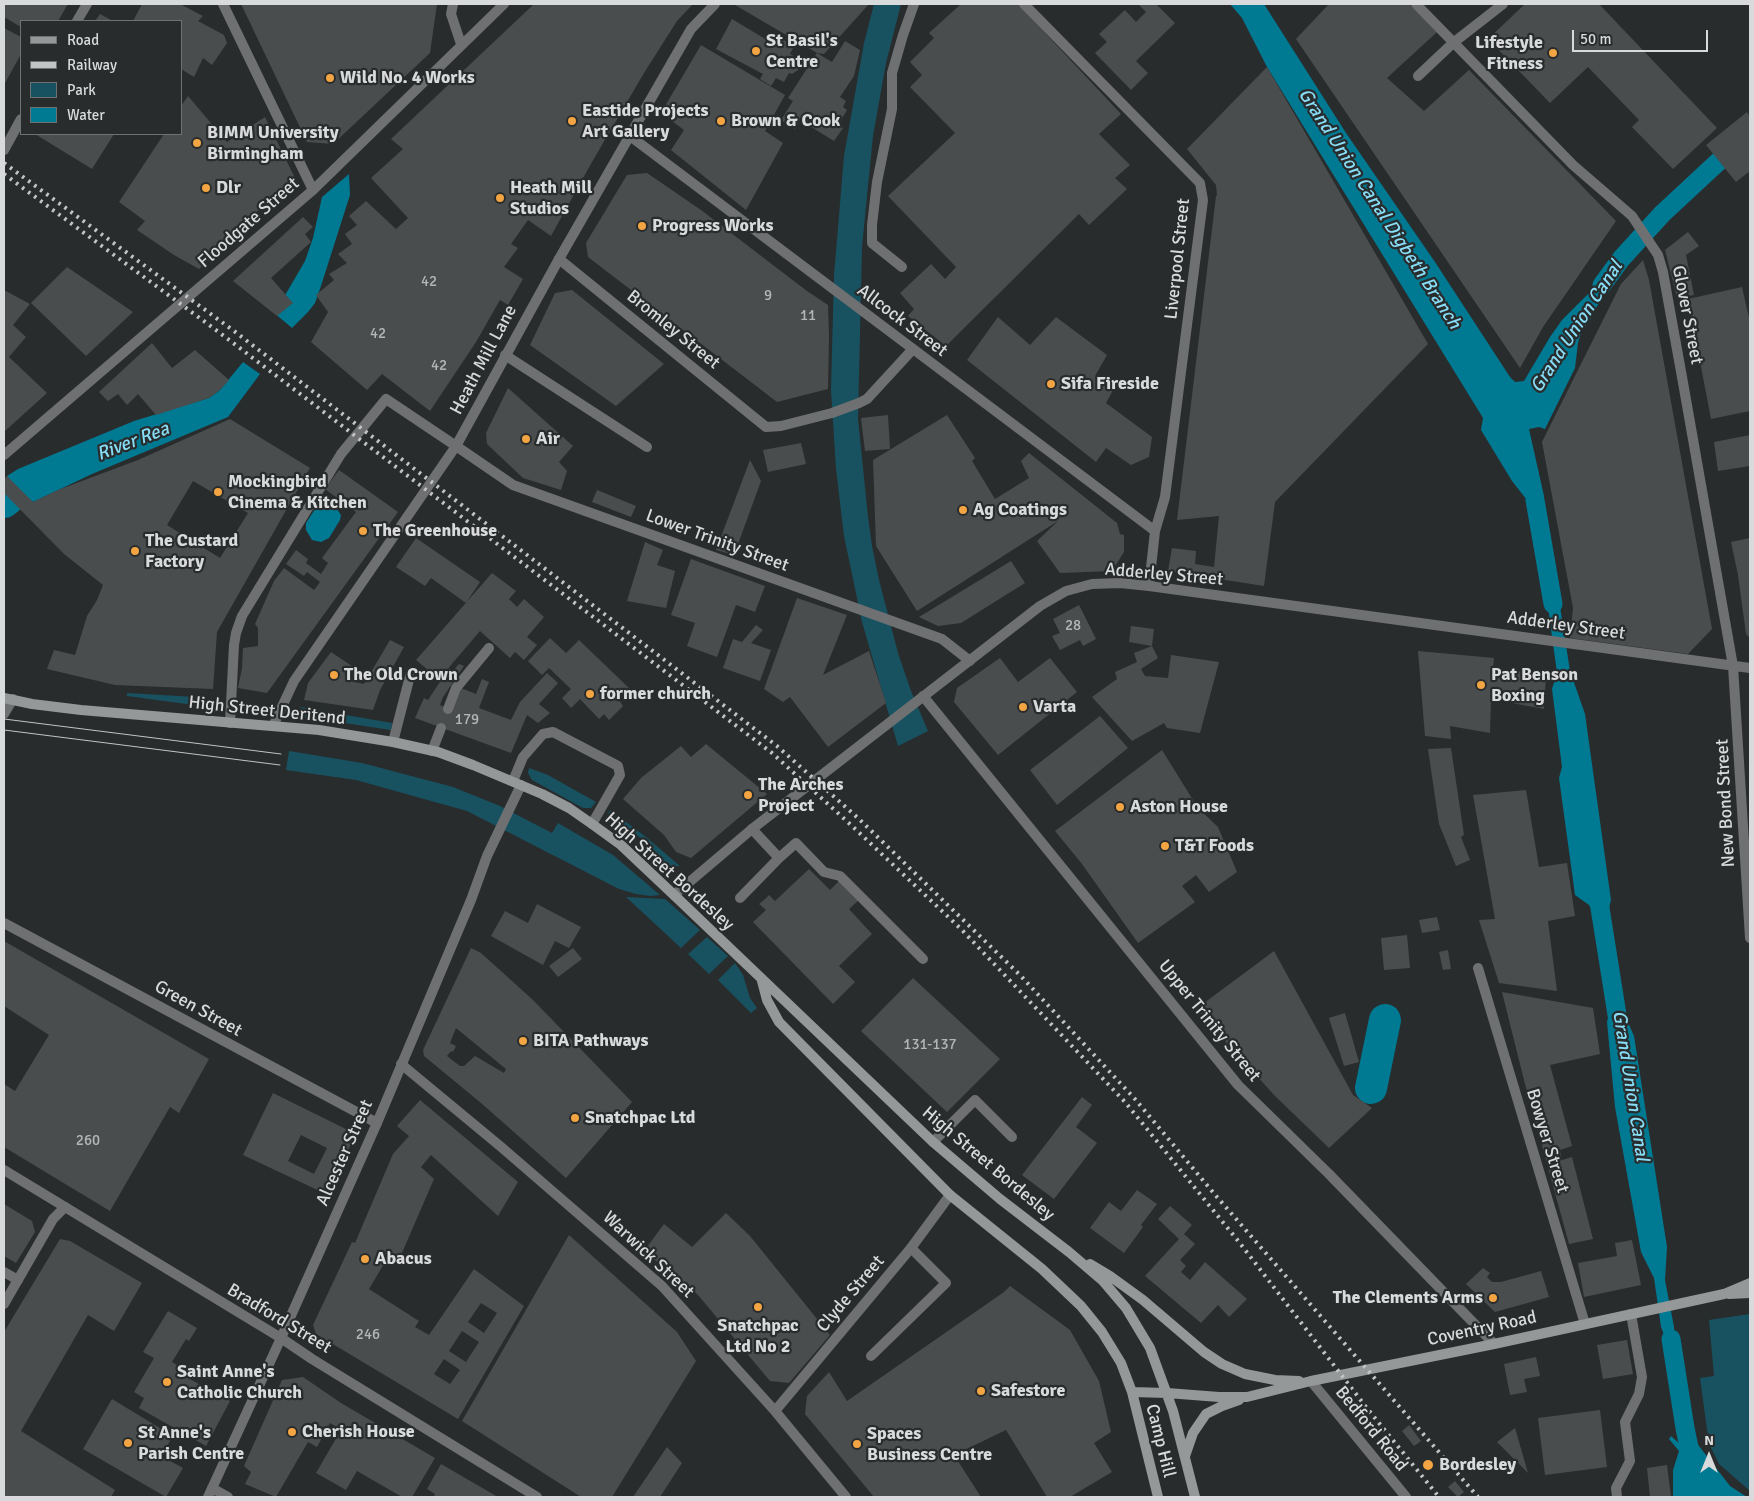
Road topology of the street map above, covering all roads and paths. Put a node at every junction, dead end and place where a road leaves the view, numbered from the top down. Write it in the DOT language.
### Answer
graph roads {
  1 [pos="87,4"];
  2 [pos="223,4"];
  3 [pos="453,4"];
  4 [pos="504,4"];
  5 [pos="715,4"];
  6 [pos="914,4"];
  7 [pos="1024,4"];
  8 [pos="1416,4"];
  9 [pos="1503,4"];
  10 [pos="78,20"];
  11 [pos="1454,43"];
  12 [pos="461,44"];
  13 [pos="1418,76"];
  14 [pos="20,121"];
  15 [pos="630,136"];
  16 [pos="4,150"];
  17 [pos="313,190"];
  18 [pos="558,259"];
  19 [pos="902,267"];
  20 [pos="913,349"];
  21 [pos="505,355"];
  22 [pos="456,446"];
  23 [pos="647,447"];
  24 [pos="4,455"];
  25 [pos="1155,531"];
  26 [pos="1149,586"];
  27 [pos="489,648"];
  28 [pos="970,661"];
  29 [pos="1734,666"];
  30 [pos="1750,668"];
  31 [pos="411,672"];
  32 [pos="924,696"];
  33 [pos="9,699"];
  34 [pos="448,709"];
  35 [pos="4,714"];
  36 [pos="230,723"];
  37 [pos="273,726"];
  38 [pos="441,728"];
  39 [pos="392,742"];
  40 [pos="432,751"];
  41 [pos="517,783"];
  42 [pos="592,824"];
  43 [pos="752,829"];
  44 [pos="779,858"];
  45 [pos="674,895"];
  46 [pos="740,898"];
  47 [pos="4,923"];
  48 [pos="1750,938"];
  49 [pos="922,959"];
  50 [pos="1478,968"];
  51 [pos="761,979"];
  52 [pos="401,1064"];
  53 [pos="377,1123"];
  54 [pos="1012,1137"];
  55 [pos="933,1142"];
  56 [pos="4,1170"];
  57 [pos="950,1195"];
  58 [pos="64,1208"];
  59 [pos="911,1248"];
  60 [pos="1069,1252"];
  61 [pos="4,1272"];
  62 [pos="18,1280"];
  63 [pos="1750,1283"];
  64 [pos="1750,1293"];
  65 [pos="1724,1294"];
  66 [pos="4,1304"];
  67 [pos="1631,1314"];
  68 [pos="1585,1324"];
  69 [pos="281,1338"];
  70 [pos="1494,1344"];
  71 [pos="871,1356"];
  72 [pos="1311,1381"];
  73 [pos="1132,1392"];
  74 [pos="1167,1393"];
  75 [pos="1247,1398"];
  76 [pos="775,1411"];
  77 [pos="1185,1456"];
  78 [pos="210,1493"];
  79 [pos="228,1497"];
  80 [pos="535,1497"];
  81 [pos="846,1497"];
  82 [pos="1158,1497"];
  83 [pos="1195,1497"];
  84 [pos="1406,1497"];
  85 [pos="1616,1497"];
  1 -- 10 [label="street"];
  2 -- 17 [label="street"];
  3 -- 12 [label="street"];
  4 -- 12 [label="street, Floodgate Street"];
  5 -- 15 [label="street, Heath Mill Lane"];
  6 -- 19 [label="street"];
  7 -- 25 [label="street, Liverpool Street"];
  8 -- 11 [label="street, Glover Street"];
  9 -- 11 [label="street"];
  11 -- 13 [label="street"];
  11 -- 29 [label="street, Glover Street"];
  12 -- 17 [label="street, Floodgate Street"];
  14 -- 16 [label="street"];
  15 -- 18 [label="street, Heath Mill Lane"];
  15 -- 20 [label="street, Allcock Street"];
  17 -- 24 [label="street, Floodgate Street"];
  18 -- 20 [label="street, Bromley Street"];
  18 -- 21 [label="street, Heath Mill Lane"];
  20 -- 25 [label="street, Allcock Street"];
  21 -- 22 [label="street, Heath Mill Lane"];
  21 -- 23 [label="street"];
  22 -- 28 [label="street, Lower Trinity Street"];
  22 -- 36 [label="street, Lower Trinity Street"];
  22 -- 37 [label="street, Heath Mill Lane"];
  25 -- 26 [label="street, Liverpool Street"];
  26 -- 28 [label="street, Adderley Street"];
  26 -- 29 [label="street, Adderley Street"];
  27 -- 34 [label="street"];
  28 -- 32 [label="street, Adderley Street"];
  29 -- 30 [label="street, Adderley Street"];
  29 -- 48 [label="street, New Bond Street"];
  31 -- 39 [label="street"];
  32 -- 43 [label="street, Adderley Street"];
  32 -- 70 [label="street, Upper Trinity Street"];
  33 -- 35 [label="street"];
  33 -- 36 [label="main road, High Street Deritend"];
  36 -- 37 [label="main road, High Street Deritend"];
  37 -- 39 [label="main road, High Street Deritend"];
  38 -- 40 [label="street"];
  39 -- 40 [label="main road, High Street Deritend"];
  40 -- 41 [label="main road, High Street Deritend"];
  41 -- 42 [label="main road, High Street Bordesley"];
  41 -- 42 [label="street, Alcester Street"];
  41 -- 52 [label="street, Alcester Street"];
  42 -- 45 [label="main road, High Street Bordesley"];
  43 -- 44 [label="street"];
  43 -- 45 [label="street, Adderley Street"];
  44 -- 46 [label="street"];
  44 -- 49 [label="street"];
  45 -- 51 [label="main road, High Street Bordesley"];
  47 -- 53 [label="street, Green Street"];
  50 -- 68 [label="street, Bowyer Street"];
  51 -- 55 [label="main road, High Street Bordesley"];
  51 -- 57 [label="main road, High Street Bordesley"];
  52 -- 53 [label="street, Alcester Street"];
  52 -- 76 [label="street, Warwick Street"];
  53 -- 69 [label="street, Alcester Street"];
  54 -- 55 [label="street"];
  55 -- 60 [label="main road, High Street Bordesley"];
  56 -- 58 [label="street, Bradford Street"];
  57 -- 59 [label="street, Clyde Street"];
  57 -- 73 [label="main road, High Street Bordesley"];
  58 -- 62 [label="street"];
  58 -- 69 [label="street, Bradford Street"];
  59 -- 71 [label="street"];
  59 -- 76 [label="street, Clyde Street"];
  60 -- 72 [label="main road"];
  60 -- 74 [label="main road, High Street Bordesley"];
  61 -- 62 [label="street"];
  62 -- 66 [label="street"];
  63 -- 65 [label="main road, Coventry Road"];
  64 -- 65 [label="main road, Coventry Road"];
  65 -- 67 [label="main road, Coventry Road"];
  67 -- 68 [label="main road, Coventry Road"];
  67 -- 85 [label="street"];
  68 -- 70 [label="main road, Coventry Road"];
  69 -- 78 [label="street, Alcester Street"];
  69 -- 80 [label="street, Bradford Street"];
  70 -- 72 [label="main road, Coventry Road"];
  72 -- 75 [label="main road, Coventry Road"];
  72 -- 84 [label="street, Bedford Road"];
  73 -- 74 [label="main road, Coventry Road"];
  73 -- 82 [label="main road, Camp Hill"];
  74 -- 75 [label="main road, Coventry Road"];
  74 -- 77 [label="main road, Camp Hill"];
  75 -- 77 [label="main road, Coventry Road"];
  76 -- 81 [label="street, Warwick Street"];
  77 -- 83 [label="main road, Camp Hill"];
  78 -- 79 [label="street"];
}
